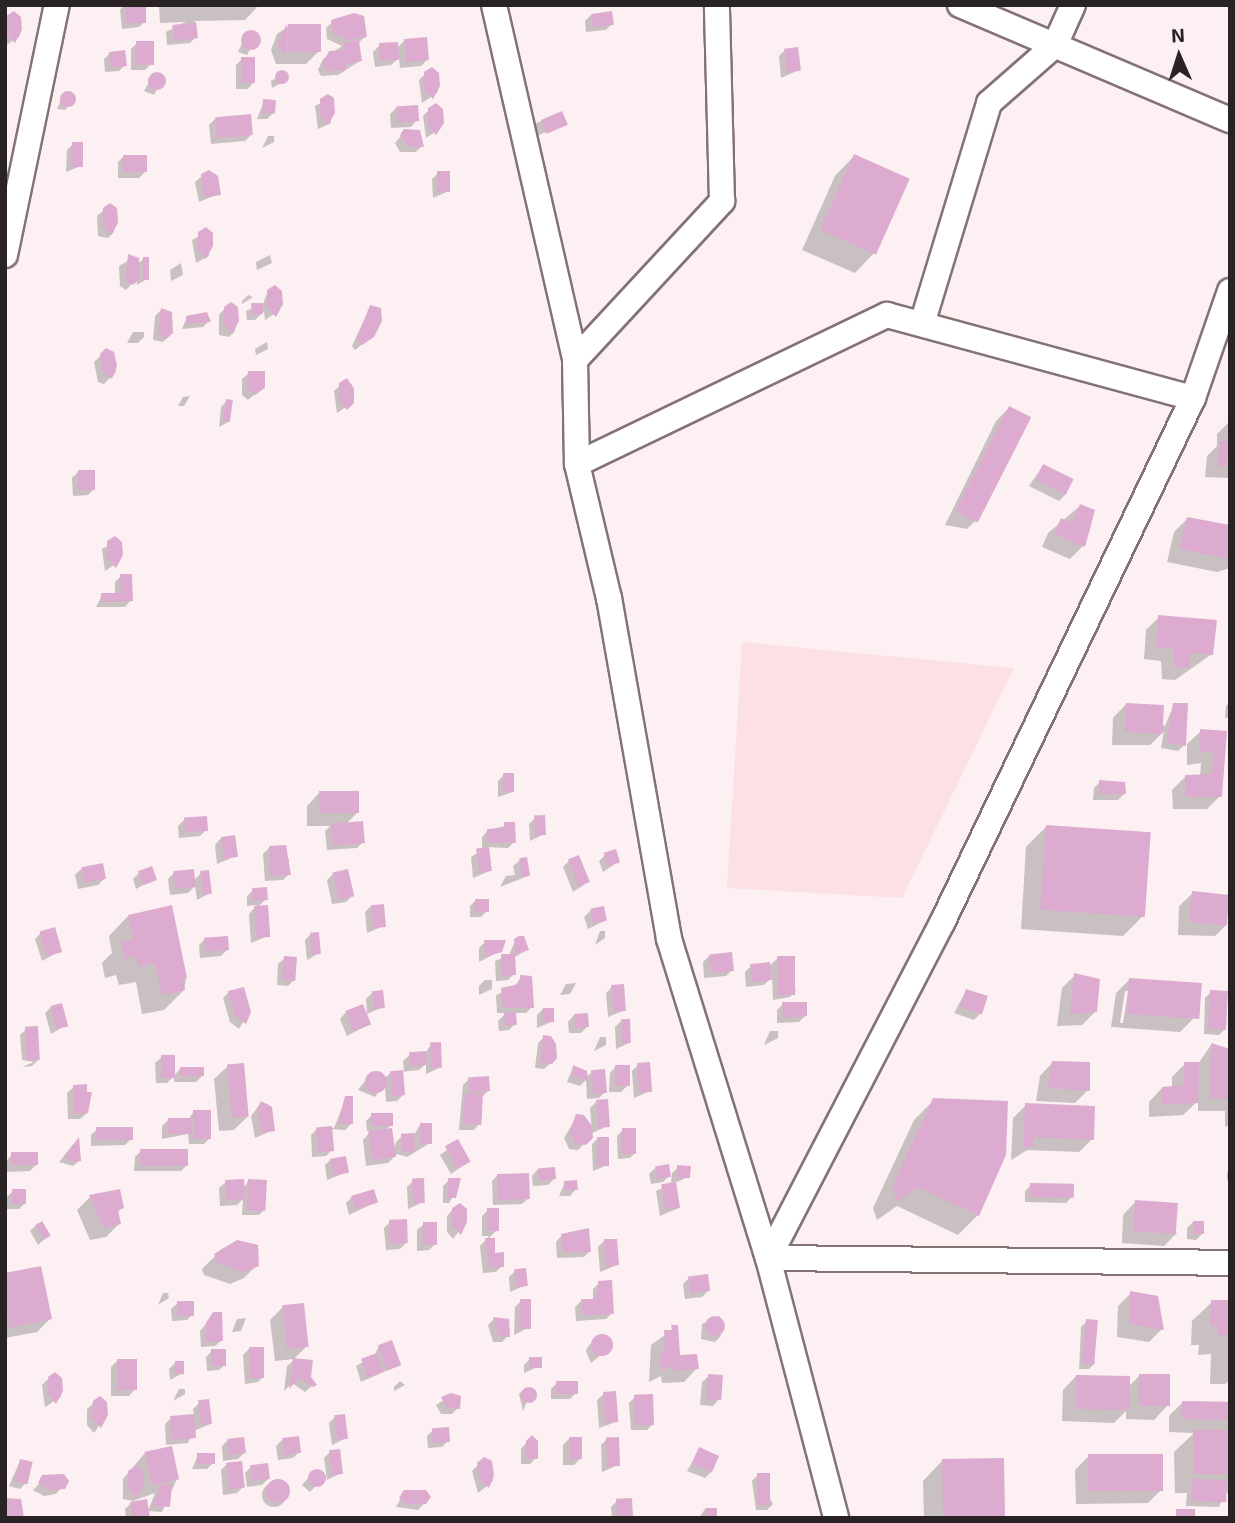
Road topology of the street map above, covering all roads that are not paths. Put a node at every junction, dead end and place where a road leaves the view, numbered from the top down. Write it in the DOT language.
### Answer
graph roads {
  1 [pos="57,5"];
  2 [pos="494,5"];
  3 [pos="718,5"];
  4 [pos="960,5"];
  5 [pos="1073,5"];
  6 [pos="1055,45"];
  7 [pos="1230,120"];
  8 [pos="5,255"];
  9 [pos="1230,291"];
  10 [pos="922,324"];
  11 [pos="575,360"];
  12 [pos="1193,398"];
  13 [pos="577,464"];
  14 [pos="768,1258"];
  15 [pos="1230,1263"];
  16 [pos="836,1518"];
  1 -- 8 [label="street"];
  2 -- 11 [label="street"];
  3 -- 11 [label="street"];
  4 -- 6 [label="street"];
  5 -- 6 [label="street"];
  6 -- 7 [label="street"];
  6 -- 10 [label="street"];
  9 -- 12 [label="street"];
  10 -- 12 [label="street"];
  10 -- 13 [label="street"];
  11 -- 13 [label="street"];
  12 -- 14 [label="street"];
  13 -- 14 [label="street"];
  14 -- 15 [label="street"];
  14 -- 16 [label="street"];
}
